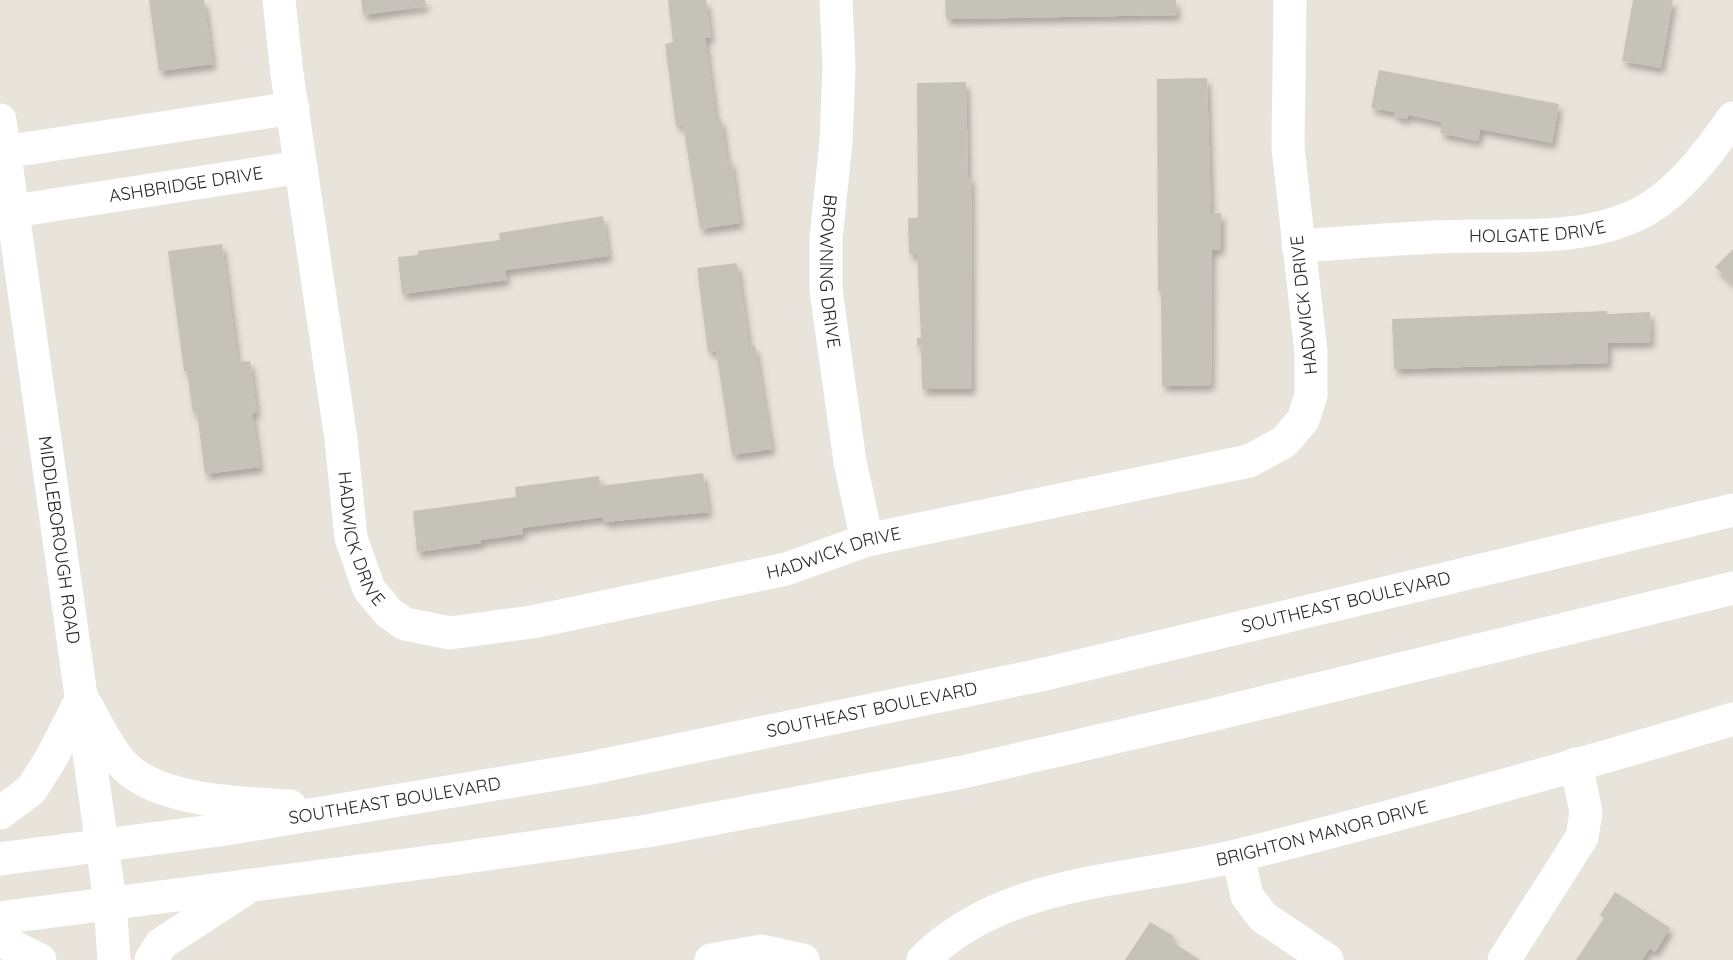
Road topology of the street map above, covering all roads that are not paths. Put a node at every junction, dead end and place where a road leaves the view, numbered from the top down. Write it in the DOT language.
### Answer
graph roads {
  1 [pos="279,0"];
  2 [pos="836,0"];
  3 [pos="1290,0"];
  4 [pos="293,108"];
  5 [pos="1733,118"];
  6 [pos="2,136"];
  7 [pos="301,167"];
  8 [pos="14,210"];
  9 [pos="1298,246"];
  10 [pos="1733,510"];
  11 [pos="867,540"];
  12 [pos="1733,588"];
  13 [pos="82,698"];
  14 [pos="1733,719"];
  15 [pos="1576,765"];
  16 [pos="345,809"];
  17 [pos="0,813"];
  18 [pos="102,847"];
  19 [pos="1238,856"];
  20 [pos="0,859"];
  21 [pos="249,886"];
  22 [pos="111,902"];
  23 [pos="0,918"];
  24 [pos="0,940"];
  25 [pos="40,960"];
  26 [pos="114,960"];
  27 [pos="150,960"];
  28 [pos="711,960"];
  29 [pos="803,960"];
  30 [pos="923,960"];
  31 [pos="1327,960"];
  32 [pos="1504,960"];
  1 -- 4 [label="street"];
  2 -- 11 [label="street, BROWNING DRIVE"];
  3 -- 9 [label="street, HADWICK DRIVE"];
  4 -- 6 [label="street"];
  4 -- 7 [label="street"];
  5 -- 9 [label="street, HOLGATE DRIVE"];
  6 -- 8 [label="street, MIDDLEBOROUGH ROAD"];
  7 -- 8 [label="street, ASHBRIDGE DRIVE"];
  7 -- 11 [label="street, HADWICK DRIVE"];
  8 -- 13 [label="street, MIDDLEBOROUGH ROAD"];
  9 -- 11 [label="street, HADWICK DRIVE"];
  10 -- 16 [label="street, SOUTHEAST BOULEVARD"];
  12 -- 21 [label="street"];
  13 -- 16 [label="street"];
  13 -- 17 [label="street"];
  13 -- 18 [label="street, MIDDLEBOROUGH ROAD"];
  14 -- 15 [label="street, BRIGHTON MANOR DRIVE"];
  15 -- 19 [label="street, BRIGHTON MANOR DRIVE"];
  15 -- 32 [label="street"];
  16 -- 18 [label="street, SOUTHEAST BOULEVARD"];
  18 -- 20 [label="street, SOUTHEAST BOULEVARD"];
  18 -- 22 [label="street, MIDDLEBOROUGH ROAD"];
  19 -- 30 [label="street, BRIGHTON MANOR DRIVE"];
  19 -- 31 [label="street"];
  21 -- 22 [label="street"];
  21 -- 27 [label="street"];
  22 -- 23 [label="street"];
  22 -- 26 [label="street, MIDDLEBOROUGH ROAD"];
  24 -- 25 [label="street"];
  28 -- 29 [label="street"];
}
